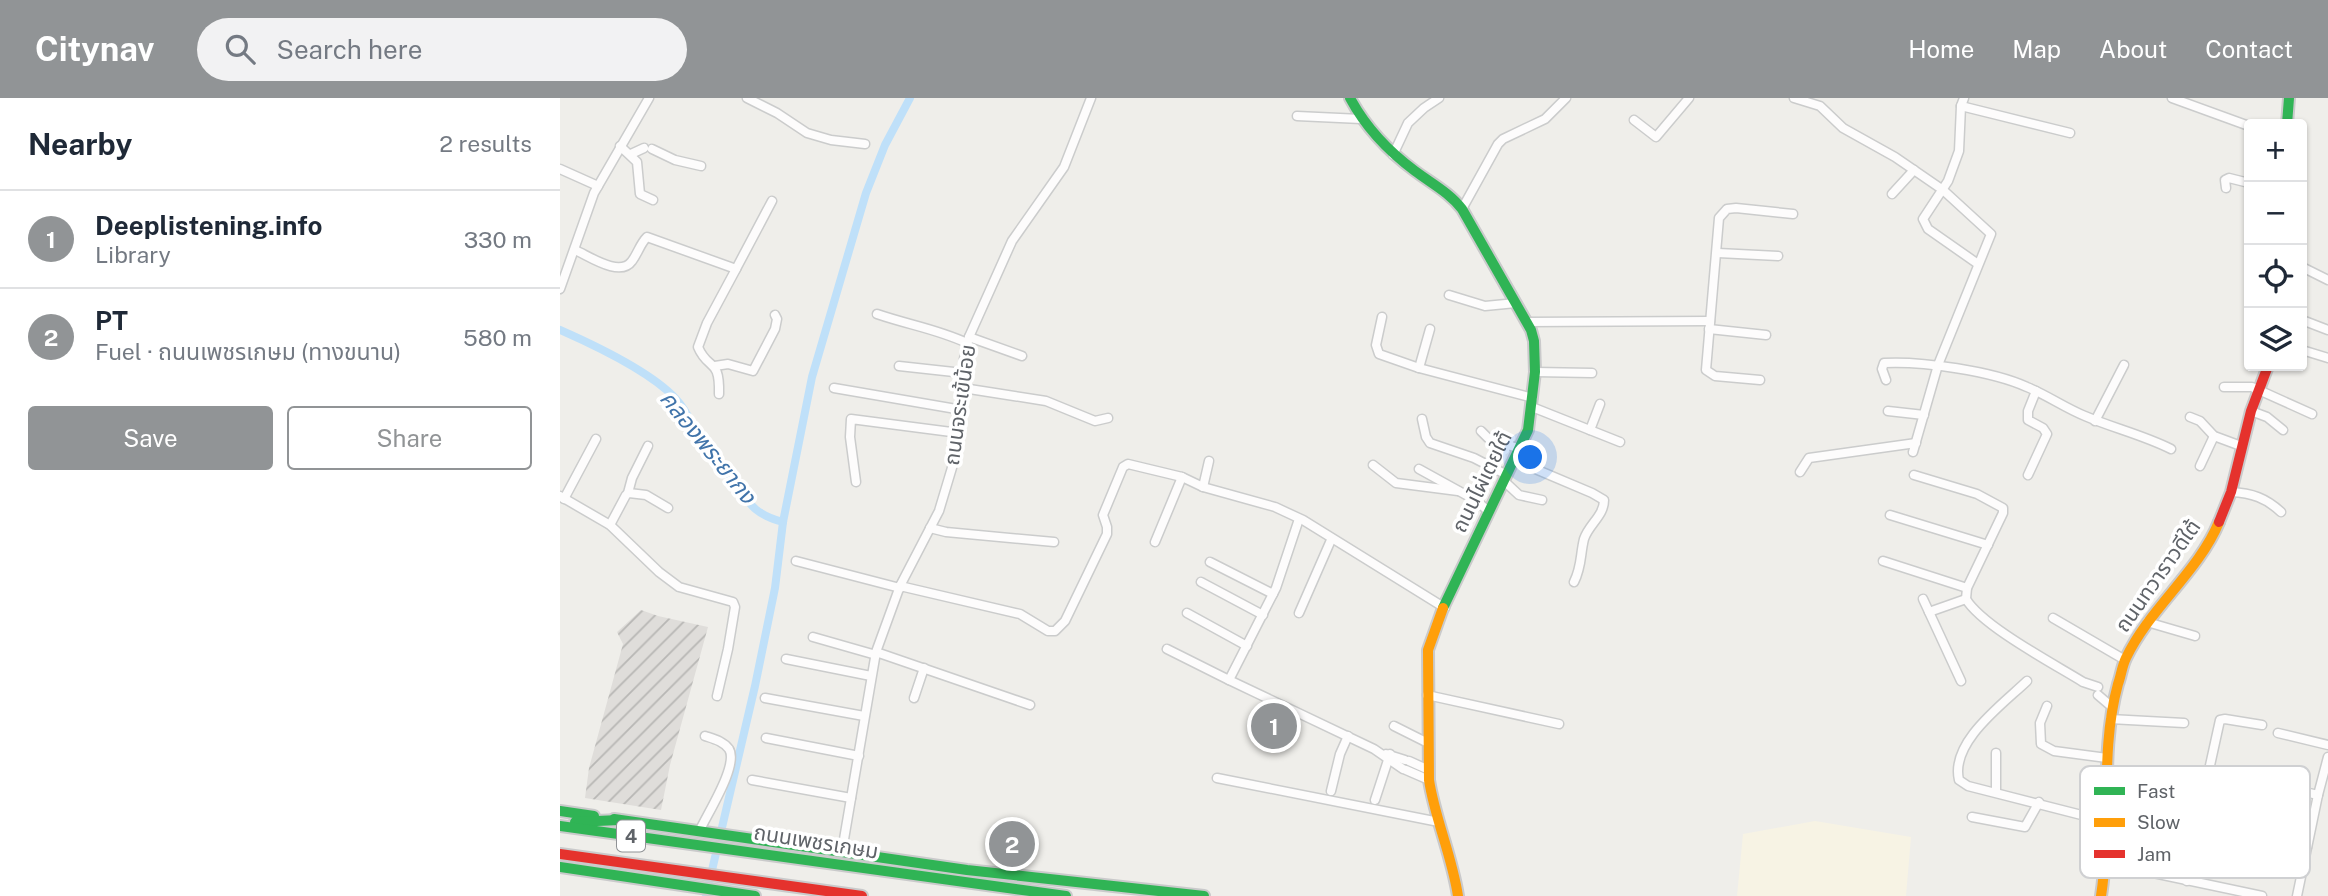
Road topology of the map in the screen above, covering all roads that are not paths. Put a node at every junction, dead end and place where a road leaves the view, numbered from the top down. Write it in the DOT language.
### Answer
graph roads {
  1 [pos="649,98"];
  2 [pos="747,98"];
  3 [pos="1091,98"];
  4 [pos="1350,98"];
  5 [pos="1438,98"];
  6 [pos="1566,98"];
  7 [pos="1689,98"];
  8 [pos="1794,98"];
  9 [pos="2172,98"];
  10 [pos="1804,99"];
  11 [pos="2286,99"];
  12 [pos="2188,101"];
  13 [pos="1962,102"];
  14 [pos="1297,116"];
  15 [pos="1361,119"];
  16 [pos="2287,119"];
  17 [pos="1634,120"];
  18 [pos="2244,124"];
  19 [pos="2070,134"];
  20 [pos="865,144"];
  21 [pos="620,146"];
  22 [pos="631,154"];
  23 [pos="1393,155"];
  24 [pos="701,166"];
  25 [pos="560,169"];
  26 [pos="1914,170"];
  27 [pos="2245,182"];
  28 [pos="598,186"];
  29 [pos="2226,188"];
  30 [pos="1943,190"];
  31 [pos="1892,194"];
  32 [pos="653,200"];
  33 [pos="772,201"];
  34 [pos="1462,209"];
  35 [pos="1793,214"];
  36 [pos="575,250"];
  37 [pos="1718,253"];
  38 [pos="1778,256"];
  39 [pos="1978,264"];
  40 [pos="736,269"];
  41 [pos="2307,270"];
  42 [pos="2328,280"];
  43 [pos="560,289"];
  44 [pos="1448,295"];
  45 [pos="1516,303"];
  46 [pos="877,314"];
  47 [pos="775,315"];
  48 [pos="1382,317"];
  49 [pos="1526,321"];
  50 [pos="2307,322"];
  51 [pos="1709,325"];
  52 [pos="1430,329"];
  53 [pos="2328,330"];
  54 [pos="1766,335"];
  55 [pos="968,340"];
  56 [pos="2307,352"];
  57 [pos="1022,356"];
  58 [pos="2328,358"];
  59 [pos="1938,365"];
  60 [pos="2123,365"];
  61 [pos="715,366"];
  62 [pos="899,366"];
  63 [pos="1419,368"];
  64 [pos="2266,371"];
  65 [pos="1535,372"];
  66 [pos="963,373"];
  67 [pos="1592,373"];
  68 [pos="1760,380"];
  69 [pos="1886,380"];
  70 [pos="2224,387"];
  71 [pos="834,388"];
  72 [pos="963,388"];
  73 [pos="2259,390"];
  74 [pos="2036,391"];
  75 [pos="719,394"];
  76 [pos="1532,402"];
  77 [pos="1600,404"];
  78 [pos="962,410"];
  79 [pos="1888,411"];
  80 [pos="2251,411"];
  81 [pos="2312,414"];
  82 [pos="1924,415"];
  83 [pos="2190,417"];
  84 [pos="1108,418"];
  85 [pos="1422,419"];
  86 [pos="2095,421"];
  87 [pos="1590,430"];
  88 [pos="2283,430"];
  89 [pos="1481,431"];
  90 [pos="960,433"];
  91 [pos="2214,436"];
  92 [pos="596,439"];
  93 [pos="1620,442"];
  94 [pos="648,446"];
  95 [pos="2241,446"];
  96 [pos="1520,449"];
  97 [pos="2171,449"];
  98 [pos="1514,460"];
  99 [pos="1209,461"];
  100 [pos="1373,465"];
  101 [pos="2200,466"];
  102 [pos="1419,469"];
  103 [pos="1800,472"];
  104 [pos="1913,475"];
  105 [pos="2028,475"];
  106 [pos="1182,477"];
  107 [pos="1506,478"];
  108 [pos="856,482"];
  109 [pos="1203,487"];
  110 [pos="1458,491"];
  111 [pos="2231,492"];
  112 [pos="628,494"];
  113 [pos="562,498"];
  114 [pos="1542,500"];
  115 [pos="668,508"];
  116 [pos="1488,511"];
  117 [pos="2281,512"];
  118 [pos="1890,515"];
  119 [pos="1299,519"];
  120 [pos="610,524"];
  121 [pos="930,528"];
  122 [pos="1331,540"];
  123 [pos="1054,542"];
  124 [pos="1156,542"];
  125 [pos="1988,545"];
  126 [pos="796,561"];
  127 [pos="1883,561"];
  128 [pos="1210,562"];
  129 [pos="1201,582"];
  130 [pos="1574,583"];
  131 [pos="900,587"];
  132 [pos="1967,587"];
  133 [pos="1273,594"];
  134 [pos="1923,599"];
  135 [pos="1966,599"];
  136 [pos="1445,608"];
  137 [pos="1928,612"];
  138 [pos="1187,613"];
  139 [pos="1299,613"];
  140 [pos="1263,615"];
  141 [pos="2053,618"];
  142 [pos="2147,622"];
  143 [pos="2195,636"];
  144 [pos="813,637"];
  145 [pos="1247,646"];
  146 [pos="1167,649"];
  147 [pos="876,653"];
  148 [pos="786,659"];
  149 [pos="2125,660"];
  150 [pos="924,668"];
  151 [pos="871,676"];
  152 [pos="1230,680"];
  153 [pos="1961,681"];
  154 [pos="2027,681"];
  155 [pos="1427,695"];
  156 [pos="717,696"];
  157 [pos="765,698"];
  158 [pos="914,698"];
  159 [pos="2113,702"];
  160 [pos="1030,705"];
  161 [pos="2047,706"];
  162 [pos="864,716"];
  163 [pos="2110,719"];
  164 [pos="2184,723"];
  165 [pos="1559,724"];
  166 [pos="2262,725"];
  167 [pos="1394,726"];
  168 [pos="2278,733"];
  169 [pos="705,736"];
  170 [pos="1348,736"];
  171 [pos="766,738"];
  172 [pos="1428,743"];
  173 [pos="2328,745"];
  174 [pos="1996,753"];
  175 [pos="859,756"];
  176 [pos="1387,756"];
  177 [pos="2328,757"];
  178 [pos="2107,758"];
  179 [pos="2107,766"];
  180 [pos="2210,766"];
  181 [pos="2326,770"];
  182 [pos="1429,775"];
  183 [pos="1217,778"];
  184 [pos="752,780"];
  185 [pos="1331,791"];
  186 [pos="1996,792"];
  187 [pos="2310,793"];
  188 [pos="2318,795"];
  189 [pos="851,798"];
  190 [pos="1375,800"];
  191 [pos="2039,802"];
  192 [pos="560,811"];
  193 [pos="2080,814"];
  194 [pos="1972,817"];
  195 [pos="619,820"];
  196 [pos="1439,821"];
  197 [pos="560,825"];
  198 [pos="702,831"];
  199 [pos="2310,833"];
  200 [pos="842,850"];
  201 [pos="560,853"];
  202 [pos="560,867"];
  203 [pos="2104,878"];
  204 [pos="2177,878"];
  205 [pos="2189,878"];
  206 [pos="2301,878"];
  207 [pos="2188,881"];
  208 [pos="755,896"];
  209 [pos="862,896"];
  210 [pos="1066,896"];
  211 [pos="1204,896"];
  212 [pos="1458,896"];
  213 [pos="2101,896"];
  214 [pos="2262,896"];
  215 [pos="2297,896"];
  1 -- 21 [label="street"];
  2 -- 20 [label="street"];
  3 -- 55 [label="street, ถนนจระเข้น้อย"];
  4 -- 15 [label="main road, ถนนไผ่เตยใต้"];
  5 -- 23 [label="street"];
  6 -- 34 [label="street"];
  7 -- 17 [label="street"];
  8 -- 10 [label="street"];
  9 -- 12 [label="street"];
  10 -- 26 [label="street"];
  11 -- 16 [label="main road"];
  12 -- 18 [label="street"];
  13 -- 19 [label="street"];
  13 -- 30 [label="street"];
  14 -- 15 [label="street"];
  15 -- 23 [label="main road, ถนนไผ่เตยใต้"];
  21 -- 22 [label="street"];
  21 -- 28 [label="street"];
  22 -- 24 [label="street"];
  22 -- 32 [label="street"];
  23 -- 34 [label="main road, ถนนไผ่เตยใต้"];
  25 -- 28 [label="street"];
  26 -- 30 [label="street"];
  26 -- 31 [label="street"];
  27 -- 29 [label="street"];
  28 -- 36 [label="street"];
  30 -- 39 [label="street"];
  30 -- 39 [label="street"];
  33 -- 40 [label="street"];
  34 -- 45 [label="main road, ถนนไผ่เตยใต้"];
  35 -- 37 [label="street"];
  36 -- 40 [label="street"];
  36 -- 43 [label="street"];
  37 -- 38 [label="street"];
  37 -- 51 [label="street"];
  39 -- 59 [label="street"];
  40 -- 61 [label="street"];
  41 -- 42 [label="street"];
  44 -- 45 [label="street"];
  45 -- 49 [label="main road, ถนนไผ่เตยใต้"];
  46 -- 55 [label="street"];
  47 -- 61 [label="street"];
  48 -- 63 [label="street"];
  49 -- 51 [label="street"];
  49 -- 65 [label="main road, ถนนไผ่เตยใต้"];
  50 -- 53 [label="street"];
  51 -- 54 [label="street"];
  51 -- 68 [label="street"];
  52 -- 63 [label="street"];
  55 -- 57 [label="street"];
  55 -- 66 [label="street, ถนนจระเข้น้อย"];
  56 -- 58 [label="street"];
  59 -- 69 [label="street"];
  59 -- 74 [label="street"];
  59 -- 82 [label="street"];
  60 -- 86 [label="street"];
  61 -- 75 [label="street"];
  62 -- 66 [label="street"];
  63 -- 76 [label="street"];
  64 -- 73 [label="main road, ถนนทวาราวดีใต้"];
  65 -- 67 [label="street"];
  65 -- 76 [label="main road, ถนนไผ่เตยใต้"];
  66 -- 72 [label="street, ถนนจระเข้น้อย"];
  70 -- 73 [label="street"];
  71 -- 78 [label="street"];
  72 -- 78 [label="street, ถนนจระเข้น้อย"];
  72 -- 84 [label="street"];
  73 -- 80 [label="main road, ถนนทวาราวดีใต้"];
  73 -- 81 [label="street"];
  74 -- 86 [label="street"];
  74 -- 105 [label="street"];
  76 -- 87 [label="street"];
  76 -- 96 [label="main road, ถนนไผ่เตยใต้"];
  77 -- 87 [label="street"];
  78 -- 90 [label="street, ถนนจระเข้น้อย"];
  79 -- 82 [label="street"];
  80 -- 88 [label="street"];
  80 -- 95 [label="main road, ถนนทวาราวดีใต้"];
  82 -- 103 [label="street"];
  83 -- 91 [label="street"];
  85 -- 107 [label="street"];
  86 -- 97 [label="street"];
  87 -- 93 [label="street"];
  89 -- 96 [label="street"];
  90 -- 108 [label="street"];
  90 -- 121 [label="street, ถนนจระเข้น้อย"];
  91 -- 95 [label="street"];
  91 -- 101 [label="street"];
  92 -- 113 [label="street"];
  94 -- 112 [label="street"];
  95 -- 111 [label="main road, ถนนทวาราวดีใต้"];
  96 -- 98 [label="main road, ถนนไผ่เตยใต้"];
  98 -- 107 [label="main road, ถนนไผ่เตยใต้"];
  98 -- 130 [label="street"];
  99 -- 109 [label="street"];
  100 -- 110 [label="street"];
  102 -- 110 [label="street"];
  104 -- 125 [label="street"];
  106 -- 109 [label="street"];
  106 -- 124 [label="street"];
  106 -- 131 [label="street"];
  107 -- 114 [label="street"];
  107 -- 116 [label="main road, ถนนไผ่เตยใต้"];
  109 -- 119 [label="street"];
  110 -- 116 [label="street"];
  111 -- 117 [label="street"];
  111 -- 142 [label="main road, ถนนทวาราวดีใต้"];
  112 -- 115 [label="street"];
  112 -- 120 [label="street"];
  113 -- 120 [label="street"];
  116 -- 136 [label="main road, ถนนไผ่เตยใต้"];
  118 -- 125 [label="street"];
  119 -- 122 [label="street"];
  119 -- 133 [label="street"];
  120 -- 156 [label="street"];
  121 -- 123 [label="street"];
  121 -- 131 [label="street, ถนนจระเข้น้อย"];
  122 -- 136 [label="street"];
  122 -- 139 [label="street"];
  125 -- 132 [label="street"];
  126 -- 131 [label="street"];
  127 -- 132 [label="street"];
  128 -- 133 [label="street"];
  129 -- 140 [label="street"];
  131 -- 147 [label="street, ถนนจระเข้น้อย"];
  132 -- 135 [label="street"];
  133 -- 140 [label="street"];
  134 -- 137 [label="street"];
  135 -- 137 [label="street"];
  135 -- 159 [label="street"];
  136 -- 155 [label="main road, ถนนไผ่เตยใต้"];
  137 -- 153 [label="street"];
  138 -- 145 [label="street"];
  140 -- 145 [label="street"];
  141 -- 149 [label="street"];
  142 -- 143 [label="street"];
  142 -- 149 [label="main road, ถนนทวาราวดีใต้"];
  144 -- 147 [label="street"];
  145 -- 152 [label="street"];
  146 -- 152 [label="street"];
  147 -- 150 [label="street"];
  147 -- 151 [label="street, ถนนจระเข้น้อย"];
  148 -- 151 [label="street"];
  149 -- 159 [label="main road, ถนนทวาราวดีใต้"];
  150 -- 158 [label="street"];
  150 -- 160 [label="street"];
  151 -- 162 [label="street, ถนนจระเข้น้อย"];
  152 -- 170 [label="street"];
  154 -- 186 [label="street"];
  155 -- 165 [label="street"];
  155 -- 172 [label="main road, ถนนไผ่เตยใต้"];
  157 -- 162 [label="street"];
  159 -- 163 [label="main road, ถนนทวาราวดีใต้"];
  161 -- 178 [label="street"];
  162 -- 175 [label="street, ถนนจระเข้น้อย"];
  163 -- 164 [label="street"];
  163 -- 178 [label="main road, ถนนทวาราวดีใต้"];
  166 -- 180 [label="street"];
  167 -- 172 [label="street"];
  168 -- 173 [label="street"];
  169 -- 198 [label="street"];
  170 -- 176 [label="street"];
  170 -- 185 [label="street"];
  171 -- 175 [label="street"];
  172 -- 182 [label="main road, ถนนไผ่เตยใต้"];
  174 -- 186 [label="street"];
  175 -- 189 [label="street, ถนนจระเข้น้อย"];
  176 -- 182 [label="street"];
  176 -- 190 [label="street"];
  177 -- 181 [label="street"];
  178 -- 179 [label="main road, ถนนทวาราวดีใต้"];
  181 -- 188 [label="street"];
  182 -- 196 [label="main road, ถนนไผ่เตยใต้"];
  183 -- 196 [label="street"];
  184 -- 189 [label="street"];
  186 -- 191 [label="street"];
  187 -- 188 [label="street"];
  188 -- 199 [label="street"];
  189 -- 200 [label="street, ถนนจระเข้น้อย"];
  191 -- 193 [label="street"];
  191 -- 194 [label="street"];
  192 -- 195 [label="main road, 4"];
  195 -- 197 [label="main road"];
  195 -- 198 [label="main road, 4"];
  196 -- 212 [label="main road, ถนนไผ่เตยใต้"];
  197 -- 210 [label="main road, ถนนเพชรเกษม / 4"];
  198 -- 200 [label="main road, 4"];
  200 -- 211 [label="main road, 4"];
  201 -- 209 [label="main road, 4"];
  202 -- 208 [label="main road, 4"];
  203 -- 213 [label="main road, ถนนทวาราวดีใต้"];
  204 -- 207 [label="street"];
  205 -- 207 [label="street"];
  206 -- 215 [label="street"];
  207 -- 214 [label="street"];
}
